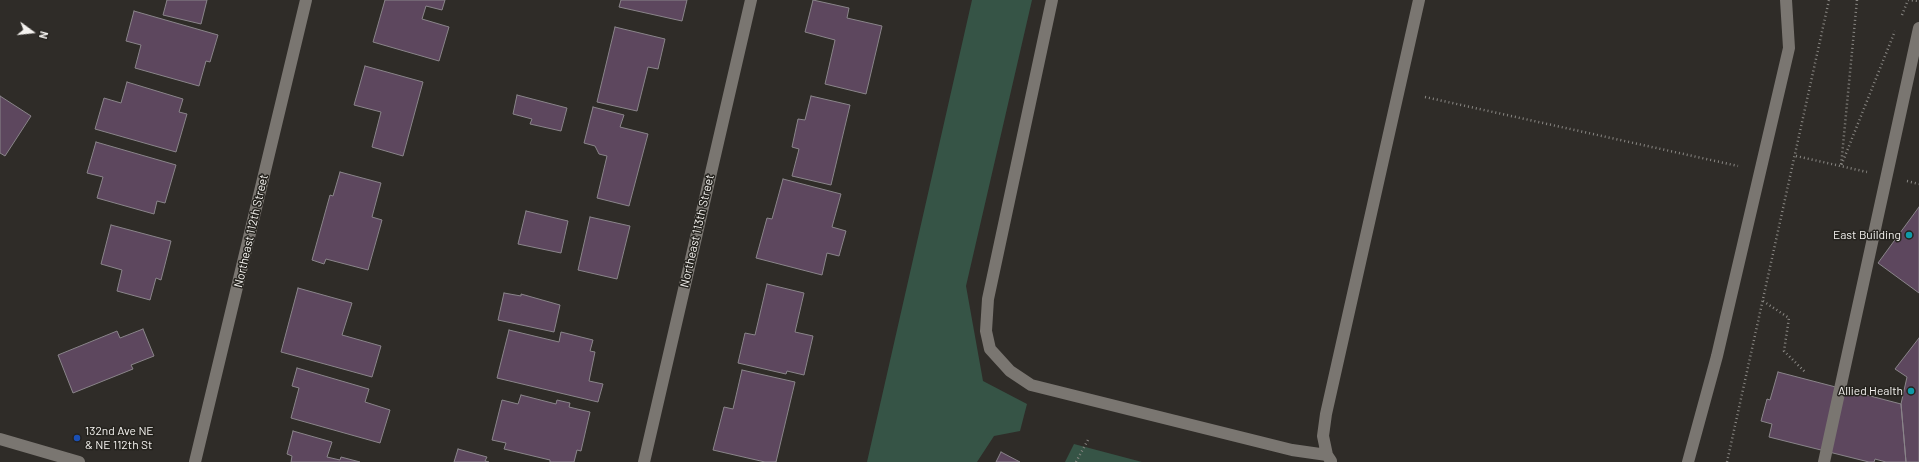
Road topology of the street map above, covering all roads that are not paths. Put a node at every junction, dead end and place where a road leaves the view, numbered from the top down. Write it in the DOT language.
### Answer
graph roads {
  1 [pos="306,0"];
  2 [pos="751,0"];
  3 [pos="1052,0"];
  4 [pos="1419,0"];
  5 [pos="1786,0"];
  6 [pos="1919,28"];
  7 [pos="0,439"];
  8 [pos="1329,459"];
  9 [pos="79,462"];
  10 [pos="195,462"];
  11 [pos="644,462"];
  12 [pos="1688,462"];
  13 [pos="1824,462"];
  1 -- 10 [label="street, Northeast 112th Street"];
  2 -- 11 [label="street, Northeast 113th Street"];
  3 -- 8 [label="street"];
  4 -- 8 [label="street"];
  5 -- 12 [label="street"];
  6 -- 13 [label="street"];
  7 -- 9 [label="street"];
}
